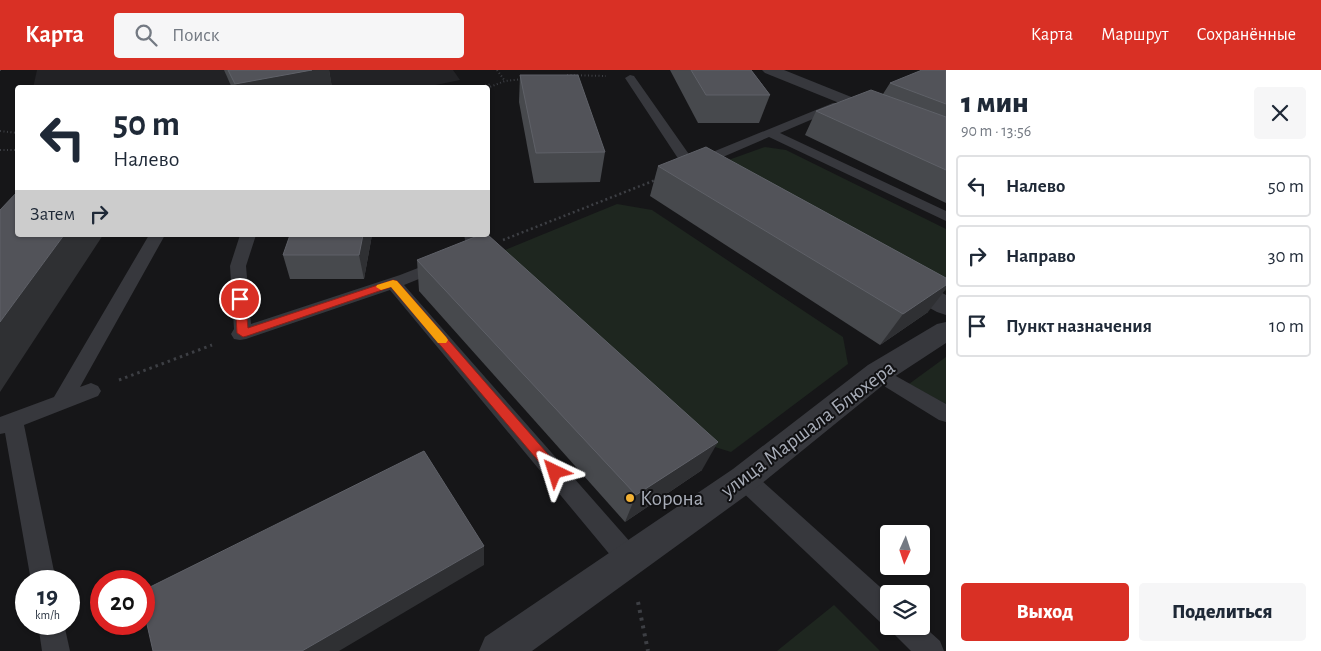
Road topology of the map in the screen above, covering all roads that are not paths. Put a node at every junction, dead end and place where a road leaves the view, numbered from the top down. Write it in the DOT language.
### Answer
graph roads {
  1 [pos="770,70"];
  2 [pos="630,78"];
  3 [pos="848,101"];
  4 [pos="772,134"];
  5 [pos="946,141"];
  6 [pos="946,217"];
  7 [pos="156,237"];
  8 [pos="247,237"];
  9 [pos="473,243"];
  10 [pos="886,272"];
  11 [pos="393,283"];
  12 [pos="946,306"];
  13 [pos="946,331"];
  14 [pos="878,373"];
  15 [pos="91,391"];
  16 [pos="60,403"];
  17 [pos="946,414"];
  18 [pos="6,424"];
  19 [pos="744,479"];
  20 [pos="630,560"];
  21 [pos="40,570"];
  22 [pos="880,605"];
  23 [pos="53,635"];
  24 [pos="913,635"];
  25 [pos="56,651"];
  26 [pos="499,651"];
  27 [pos="930,651"];
  1 -- 3 [label="street"];
  2 -- 4 [label="lane"];
  3 -- 4 [label="lane"];
  3 -- 5 [label="street"];
  4 -- 6 [label="lane"];
  7 -- 16 [label="lane"];
  8 -- 11 [label="lane"];
  9 -- 11 [label="lane"];
  10 -- 12 [label="street"];
  11 -- 20 [label="lane"];
  13 -- 14 [label="street, улица Маршала Блюхера"];
  14 -- 17 [label="lane"];
  14 -- 19 [label="street, улица Маршала Блюхера"];
  15 -- 16 [label="lane"];
  16 -- 18 [label="lane"];
  18 -- 21 [label="lane"];
  19 -- 20 [label="street, улица Маршала Блюхера"];
  19 -- 22 [label="lane"];
  20 -- 26 [label="street, улица Маршала Блюхера"];
  23 -- 25 [label="lane"];
  24 -- 27 [label="lane"];
}
